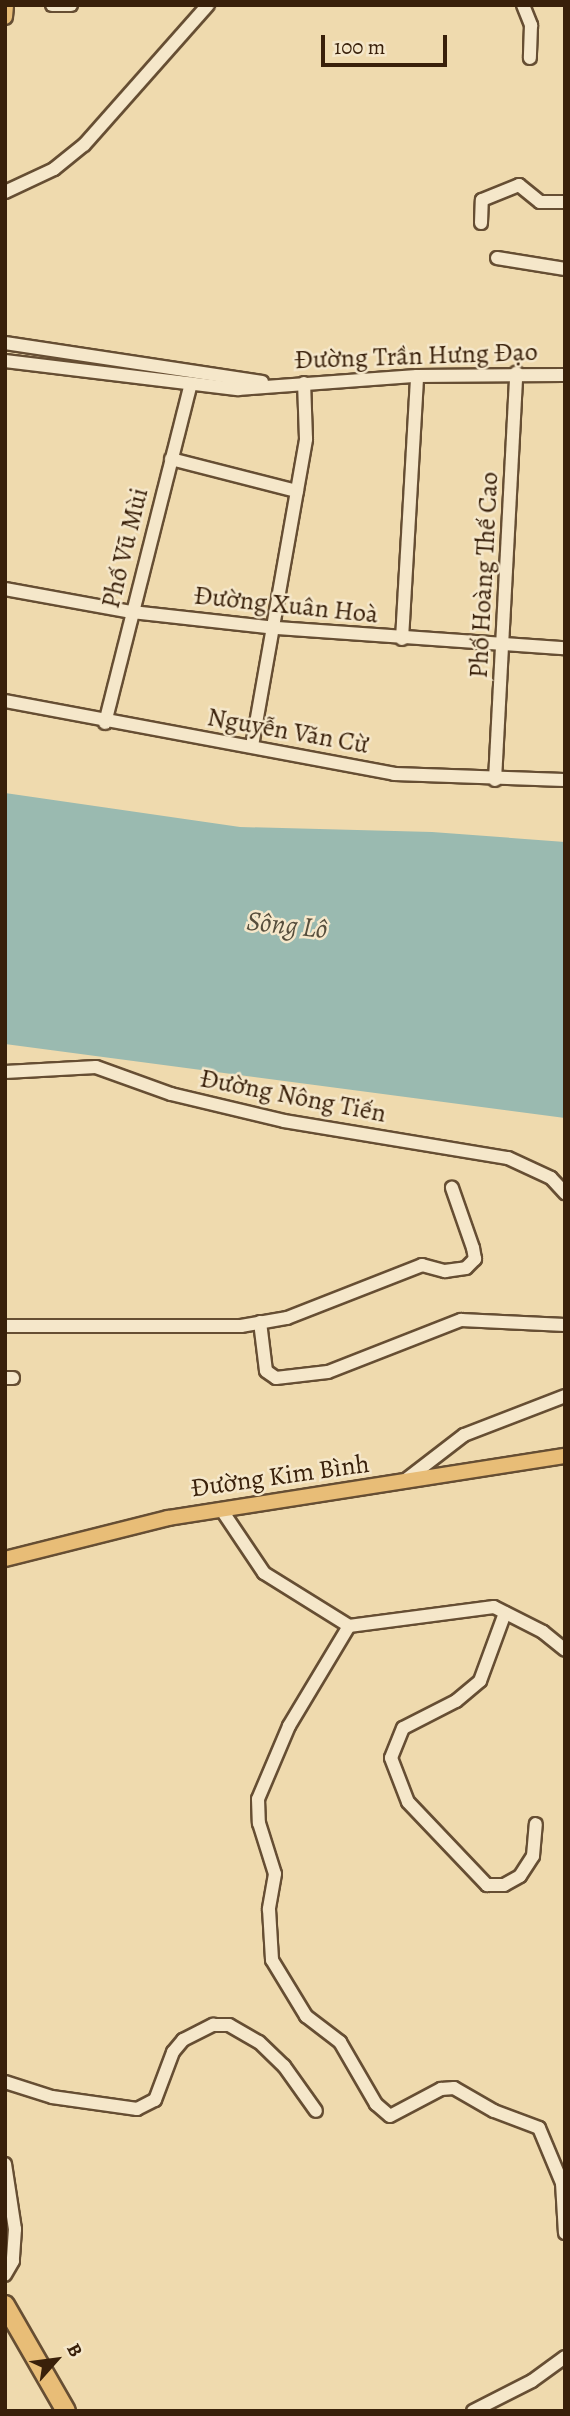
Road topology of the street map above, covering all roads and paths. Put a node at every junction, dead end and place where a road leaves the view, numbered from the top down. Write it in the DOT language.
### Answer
graph roads {
  1 [pos="6,5"];
  2 [pos="52,5"];
  3 [pos="71,5"];
  4 [pos="208,5"];
  5 [pos="523,5"];
  6 [pos="5,17"];
  7 [pos="530,58"];
  8 [pos="5,192"];
  9 [pos="565,202"];
  10 [pos="481,223"];
  11 [pos="497,258"];
  12 [pos="565,269"];
  13 [pos="5,343"];
  14 [pos="5,361"];
  15 [pos="516,373"];
  16 [pos="565,375"];
  17 [pos="417,376"];
  18 [pos="304,383"];
  19 [pos="191,384"];
  20 [pos="269,384"];
  21 [pos="171,459"];
  22 [pos="297,491"];
  23 [pos="5,589"];
  24 [pos="132,612"];
  25 [pos="276,628"];
  26 [pos="402,639"];
  27 [pos="504,644"];
  28 [pos="565,648"];
  29 [pos="5,701"];
  30 [pos="105,723"];
  31 [pos="252,746"];
  32 [pos="495,780"];
  33 [pos="565,780"];
  34 [pos="5,1072"];
  35 [pos="452,1188"];
  36 [pos="565,1194"];
  37 [pos="260,1322"];
  38 [pos="565,1325"];
  39 [pos="5,1326"];
  40 [pos="565,1396"];
  41 [pos="565,1456"];
  42 [pos="424,1474"];
  43 [pos="220,1509"];
  44 [pos="5,1559"];
  45 [pos="505,1613"];
  46 [pos="349,1626"];
  47 [pos="565,1650"];
  48 [pos="536,1824"];
  49 [pos="5,2082"];
  50 [pos="316,2110"];
  51 [pos="5,2164"];
  52 [pos="565,2233"];
  53 [pos="5,2275"];
  54 [pos="5,2305"];
  55 [pos="565,2357"];
  56 [pos="66,2411"];
  57 [pos="472,2411"];
  1 -- 6 [label="main road"];
  2 -- 3 [label="street"];
  4 -- 8 [label="street"];
  5 -- 7 [label="street"];
  9 -- 10 [label="street"];
  11 -- 12 [label="street"];
  13 -- 20 [label="street, Đường Trần Hưng Đạo"];
  14 -- 19 [label="street, Đường Trần Hưng Đạo"];
  15 -- 16 [label="street, Đường Trần Hưng Đạo"];
  15 -- 17 [label="street, Đường Trần Hưng Đạo"];
  15 -- 27 [label="street, Phố Hoàng Thế Cao"];
  17 -- 18 [label="street, Đường Trần Hưng Đạo"];
  17 -- 26 [label="street"];
  18 -- 20 [label="street, Đường Trần Hưng Đạo"];
  18 -- 22 [label="street"];
  19 -- 20 [label="street, Đường Trần Hưng Đạo"];
  19 -- 21 [label="street, Phố Vũ Mùi"];
  21 -- 22 [label="street"];
  21 -- 24 [label="street, Phố Vũ Mùi"];
  22 -- 25 [label="street"];
  23 -- 24 [label="street, Đường Xuân Hoà"];
  24 -- 25 [label="street, Đường Xuân Hoà"];
  24 -- 30 [label="street, Phố Vũ Mùi"];
  25 -- 26 [label="street, Đường Xuân Hoà"];
  25 -- 31 [label="street"];
  26 -- 27 [label="street, Đường Xuân Hoà"];
  27 -- 28 [label="street, Đường Xuân Hoà"];
  27 -- 32 [label="street, Phố Hoàng Thế Cao"];
  29 -- 30 [label="street, Nguyễn Văn Cừ"];
  30 -- 31 [label="street, Nguyễn Văn Cừ"];
  31 -- 32 [label="street, Nguyễn Văn Cừ"];
  32 -- 33 [label="street, Nguyễn Văn Cừ"];
  34 -- 36 [label="street, Đường Nông Tiến"];
  35 -- 37 [label="street"];
  37 -- 38 [label="street"];
  37 -- 39 [label="street"];
  40 -- 42 [label="street"];
  41 -- 42 [label="main road, Đường Kim Bình"];
  42 -- 43 [label="main road, Đường Kim Bình"];
  43 -- 44 [label="main road, Đường Kim Bình"];
  43 -- 46 [label="street"];
  45 -- 46 [label="street"];
  45 -- 47 [label="street"];
  45 -- 48 [label="street"];
  46 -- 52 [label="street"];
  49 -- 50 [label="street"];
  51 -- 53 [label="street"];
  54 -- 56 [label="highway"];
  55 -- 57 [label="street"];
}
